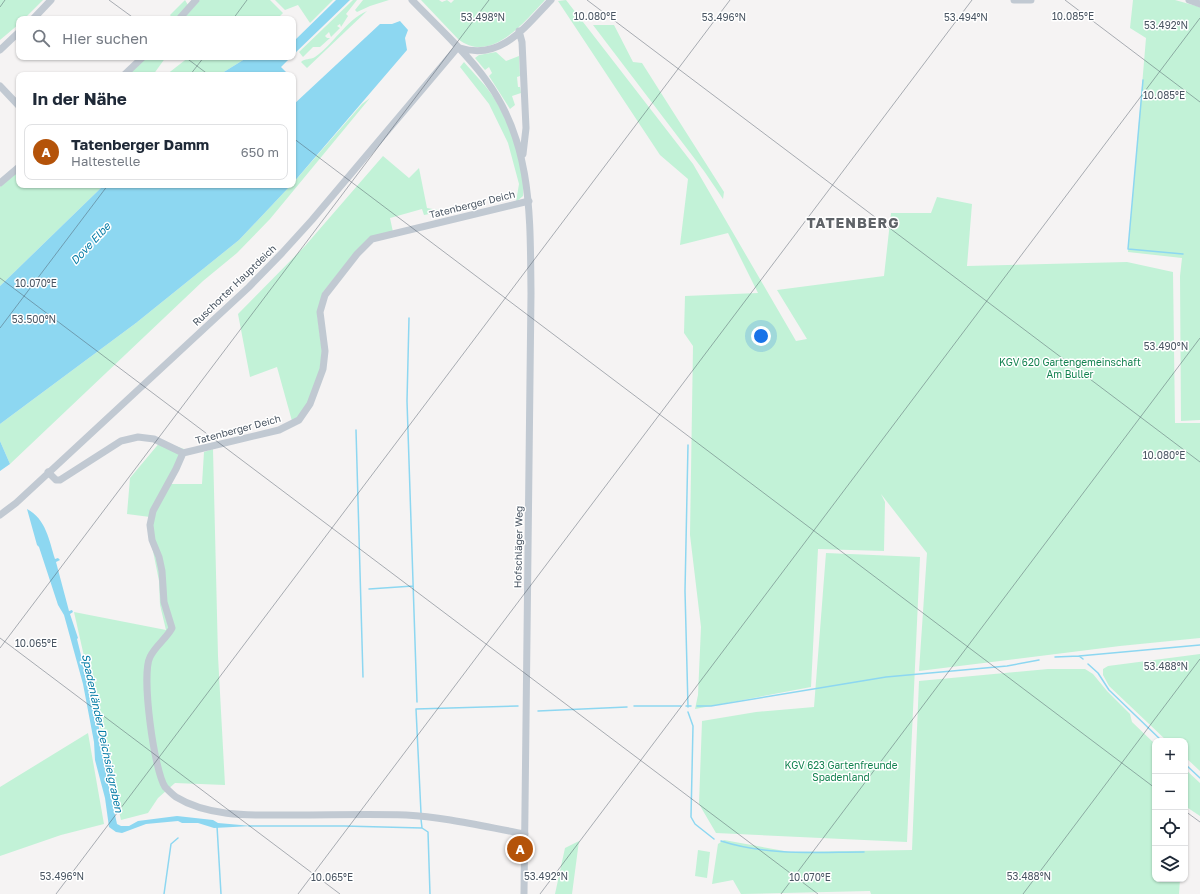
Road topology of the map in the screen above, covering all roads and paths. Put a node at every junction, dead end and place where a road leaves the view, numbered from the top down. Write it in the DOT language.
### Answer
graph roads {
  1 [pos="51,0"];
  2 [pos="196,0"];
  3 [pos="412,0"];
  4 [pos="551,0"];
  5 [pos="1014,0"];
  6 [pos="1031,0"];
  7 [pos="1189,0"];
  8 [pos="1200,4"];
  9 [pos="36,16"];
  10 [pos="182,16"];
  11 [pos="519,31"];
  12 [pos="16,35"];
  13 [pos="458,47"];
  14 [pos="0,50"];
  15 [pos="140,60"];
  16 [pos="127,72"];
  17 [pos="0,86"];
  18 [pos="16,103"];
  19 [pos="522,157"];
  20 [pos="16,170"];
  21 [pos="0,183"];
  22 [pos="529,201"];
  23 [pos="183,453"];
  24 [pos="48,472"];
  25 [pos="0,515"];
  26 [pos="525,834"];
  27 [pos="524,894"];
  1 -- 9 [label="street"];
  2 -- 10 [label="street"];
  3 -- 13 [label="street"];
  4 -- 11 [label="street"];
  5 -- 6 [label="street"];
  7 -- 8 [label="street"];
  11 -- 13 [label="street"];
  11 -- 19 [label="street"];
  12 -- 14 [label="street"];
  13 -- 19 [label="street"];
  13 -- 24 [label="street, Ruschorter Hauptdeich"];
  15 -- 16 [label="street"];
  17 -- 18 [label="street"];
  19 -- 22 [label="street, Hofschläger Weg"];
  20 -- 21 [label="street"];
  22 -- 23 [label="street, Tatenberger Deich"];
  22 -- 26 [label="street, Hofschläger Weg"];
  23 -- 24 [label="street"];
  23 -- 26 [label="street"];
  24 -- 25 [label="street, Ruschorter Hauptdeich"];
  26 -- 27 [label="street, Hofschläger Weg"];
}
